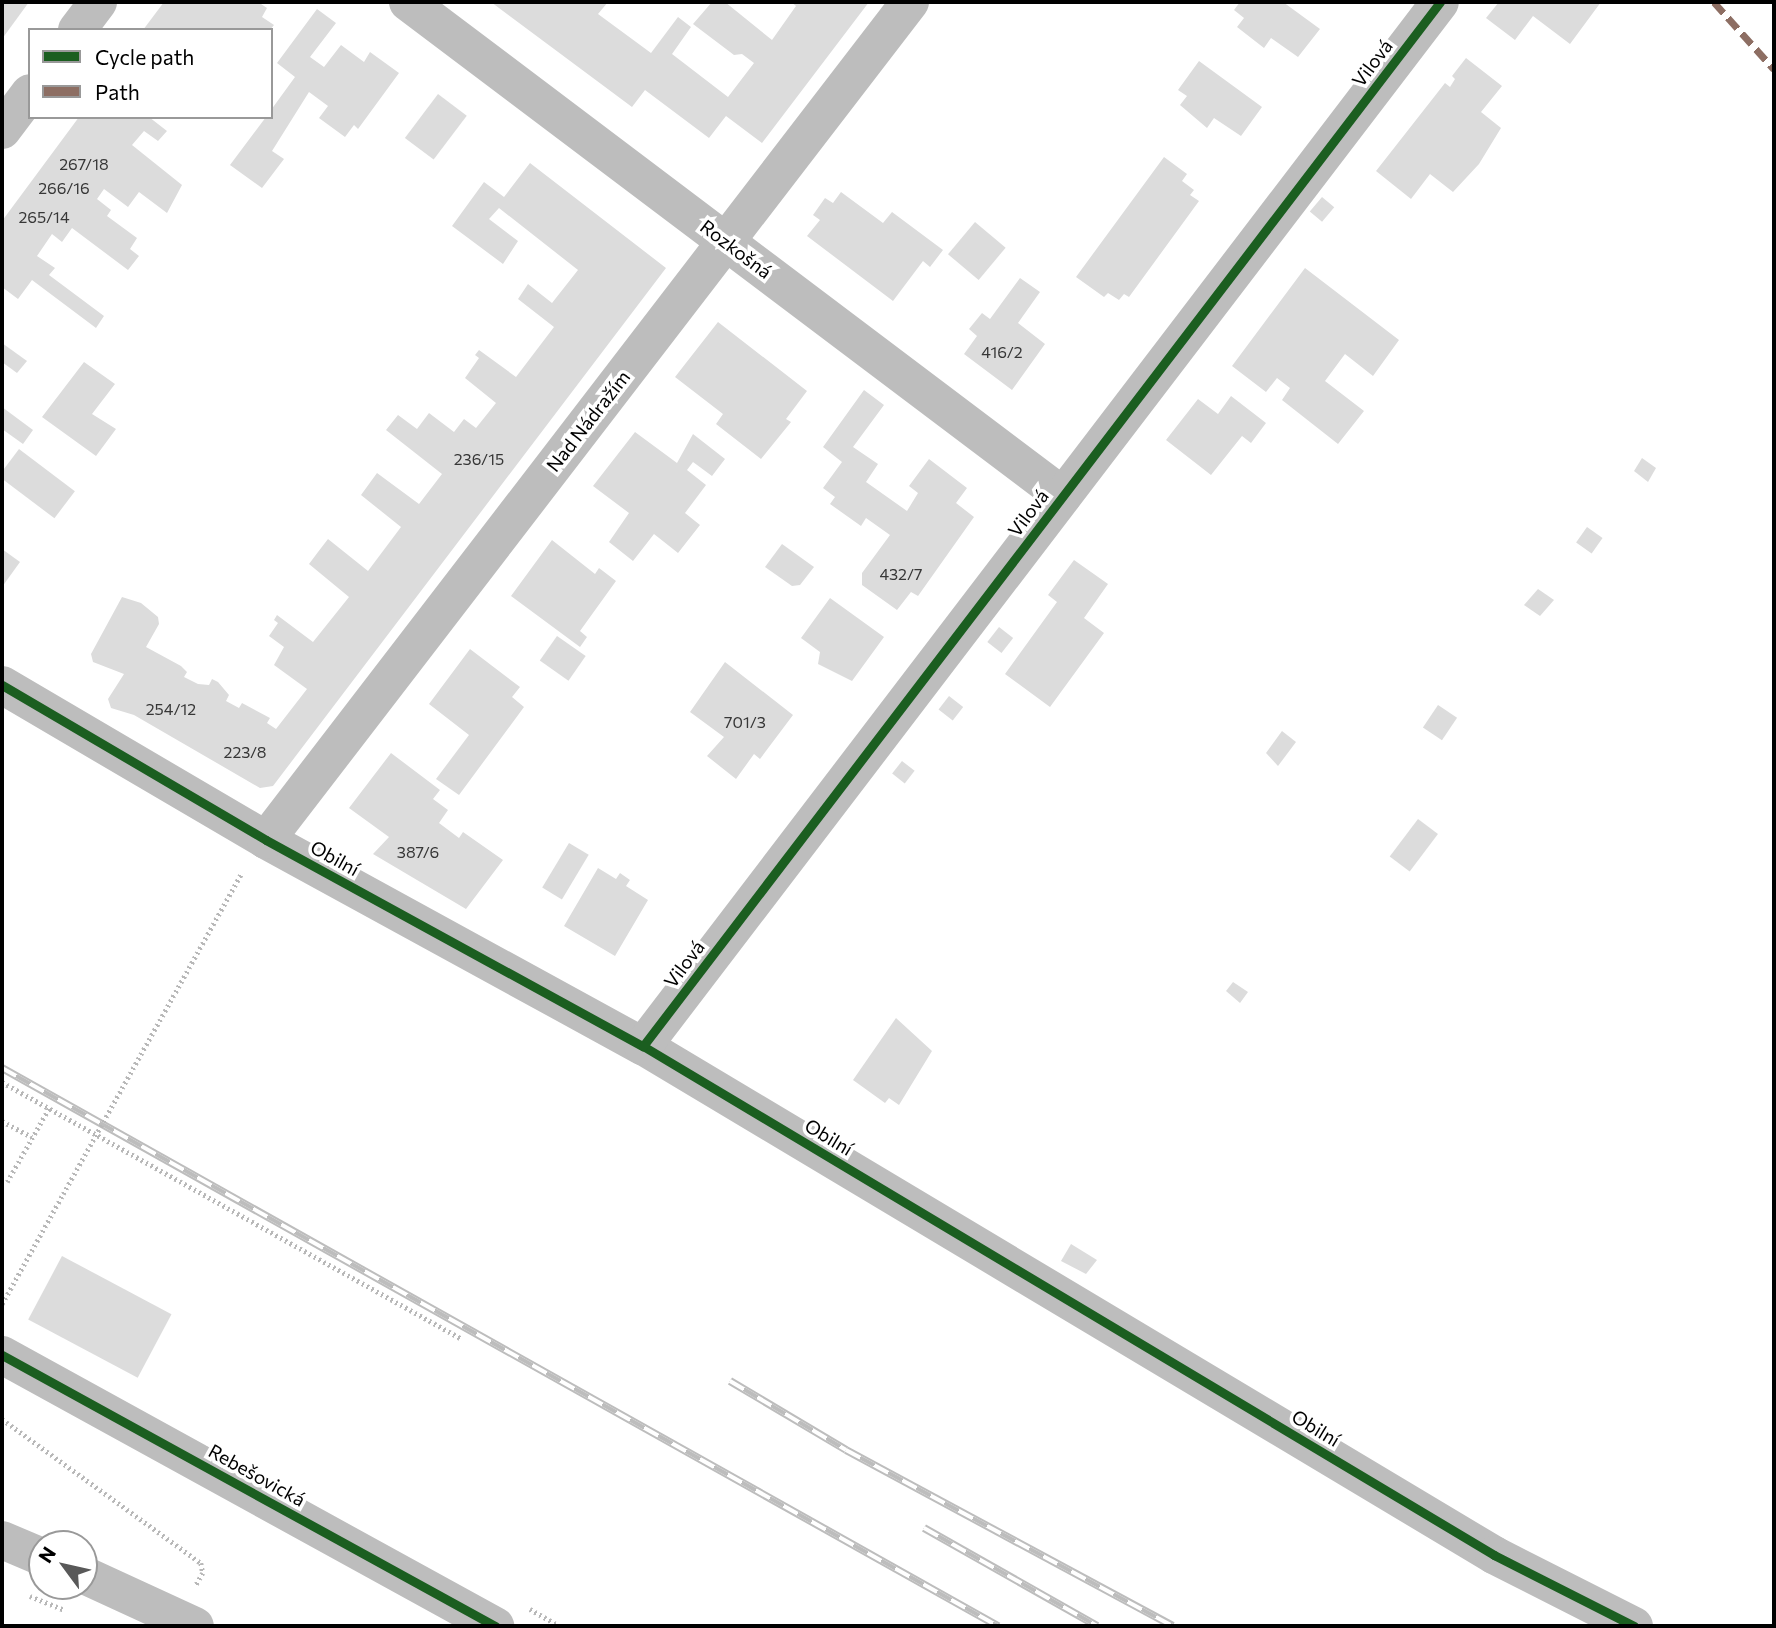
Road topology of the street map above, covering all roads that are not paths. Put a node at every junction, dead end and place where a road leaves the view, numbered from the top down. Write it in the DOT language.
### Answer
graph roads {
  1 [pos="98,2"];
  2 [pos="408,2"];
  3 [pos="910,2"];
  4 [pos="1440,2"];
  5 [pos="78,28"];
  6 [pos="28,96"];
  7 [pos="2,130"];
  8 [pos="726,241"];
  9 [pos="1063,496"];
  10 [pos="2,685"];
  11 [pos="265,839"];
  12 [pos="643,1046"];
  13 [pos="2,1355"];
  14 [pos="2,1540"];
  15 [pos="28,1552"];
  16 [pos="98,1581"];
  17 [pos="187,1621"];
  18 [pos="495,1626"];
  19 [pos="1634,1626"];
  1 -- 5 [label="street"];
  2 -- 8 [label="street, Rozkošná"];
  3 -- 8 [label="street, Nad Nádražím"];
  4 -- 9 [label="street, Vilová"];
  6 -- 7 [label="street"];
  8 -- 9 [label="street, Rozkošná"];
  8 -- 11 [label="street, Nad Nádražím"];
  9 -- 12 [label="street, Vilová"];
  10 -- 11 [label="street, Obilní"];
  11 -- 12 [label="street, Obilní"];
  12 -- 19 [label="street, Obilní"];
  13 -- 18 [label="street, Rebešovická"];
  14 -- 15 [label="street"];
  16 -- 17 [label="street"];
}
